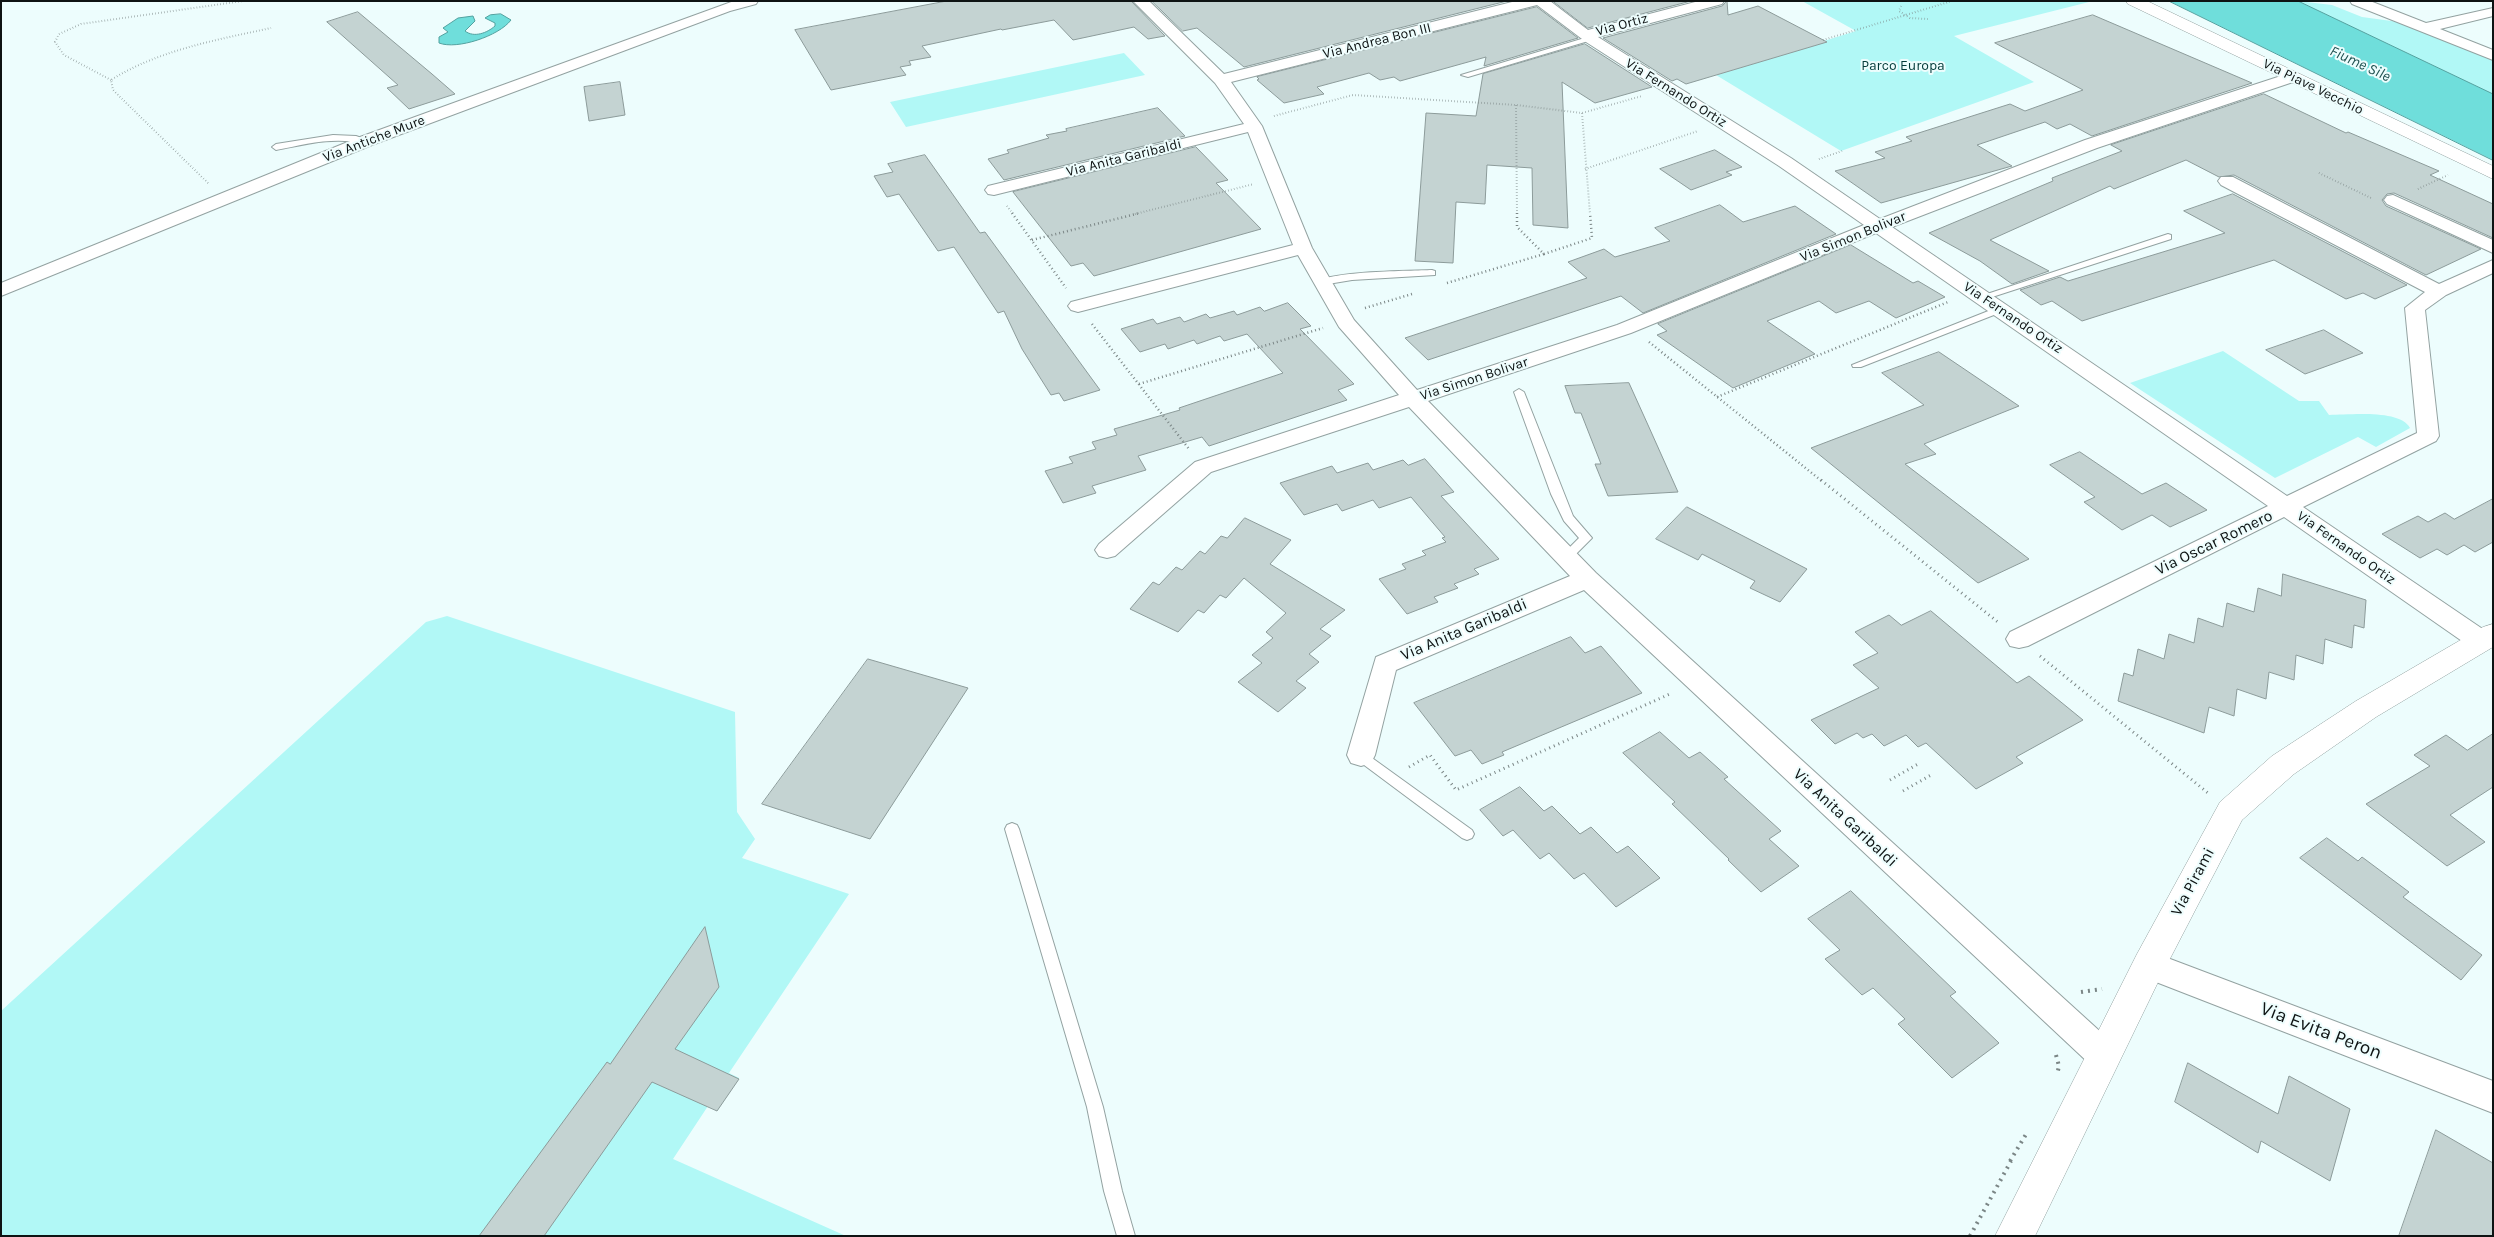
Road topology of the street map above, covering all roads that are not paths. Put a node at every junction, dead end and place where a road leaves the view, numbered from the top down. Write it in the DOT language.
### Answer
graph roads {
  1 [pos="751,1"];
  2 [pos="1140,1"];
  3 [pos="1534,1"];
  4 [pos="1541,1"];
  5 [pos="1663,1"];
  6 [pos="1717,1"];
  7 [pos="2134,1"];
  8 [pos="2357,1"];
  9 [pos="1677,11"];
  10 [pos="2493,12"];
  11 [pos="2425,28"];
  12 [pos="1589,37"];
  13 [pos="2493,55"];
  14 [pos="1465,75"];
  15 [pos="2293,77"];
  16 [pos="1221,80"];
  17 [pos="1263,121"];
  18 [pos="366,141"];
  19 [pos="276,147"];
  20 [pos="2493,173"];
  21 [pos="2227,181"];
  22 [pos="994,190"];
  23 [pos="2393,200"];
  24 [pos="1878,226"];
  25 [pos="2168,238"];
  26 [pos="2493,247"];
  27 [pos="1303,248"];
  28 [pos="2493,266"];
  29 [pos="1432,273"];
  30 [pos="1322,282"];
  31 [pos="1,290"];
  32 [pos="2439,291"];
  33 [pos="1978,294"];
  34 [pos="1078,306"];
  35 [pos="2001,309"];
  36 [pos="1857,365"];
  37 [pos="1518,392"];
  38 [pos="1413,398"];
  39 [pos="2288,507"];
  40 [pos="1107,550"];
  41 [pos="1566,557"];
  42 [pos="1587,579"];
  43 [pos="2487,637"];
  44 [pos="2019,639"];
  45 [pos="1361,755"];
  46 [pos="1012,829"];
  47 [pos="1466,834"];
  48 [pos="2149,965"];
  49 [pos="2104,1056"];
  50 [pos="2493,1097"];
  51 [pos="1126,1236"];
  52 [pos="2014,1236"];
  1 -- 18 [label="street, Via Antiche Mure"];
  2 -- 16 [label="street, Via Anita Garibaldi"];
  3 -- 16 [label="street, Via Andrea Bon III"];
  4 -- 12 [label="street, Via Fernando Ortiz"];
  5 -- 9 [label="street"];
  6 -- 9 [label="street, Via Ortiz"];
  7 -- 15 [label="street, Via Piave Vecchio"];
  8 -- 11 [label="street"];
  9 -- 12 [label="street, Via Ortiz"];
  10 -- 11 [label="street"];
  11 -- 13 [label="street"];
  12 -- 14 [label="lane"];
  12 -- 24 [label="street, Via Fernando Ortiz"];
  15 -- 20 [label="street, Via Piave Vecchio"];
  15 -- 24 [label="street, Via Simon Bolivar"];
  16 -- 17 [label="street, Via Anita Garibaldi"];
  17 -- 22 [label="street, Via Anita Garibaldi"];
  17 -- 27 [label="street, Via Anita Garibaldi"];
  18 -- 19 [label="lane"];
  18 -- 31 [label="street, Via Antiche Mure"];
  21 -- 32 [label="street"];
  23 -- 26 [label="street"];
  24 -- 33 [label="street, Via Fernando Ortiz"];
  24 -- 38 [label="street, Via Simon Bolivar"];
  25 -- 33 [label="lane"];
  27 -- 30 [label="street, Via Anita Garibaldi"];
  27 -- 34 [label="street"];
  28 -- 32 [label="street, Via Oscar Romero"];
  29 -- 30 [label="lane"];
  30 -- 38 [label="street, Via Anita Garibaldi"];
  32 -- 39 [label="street, Via Oscar Romero"];
  33 -- 35 [label="street, Via Fernando Ortiz"];
  35 -- 36 [label="lane"];
  35 -- 39 [label="street, Via Fernando Ortiz"];
  37 -- 41 [label="lane"];
  38 -- 40 [label="street"];
  38 -- 41 [label="street, Via Anita Garibaldi"];
  39 -- 43 [label="street, Via Fernando Ortiz"];
  39 -- 44 [label="street, Via Oscar Romero"];
  41 -- 42 [label="street, Via Anita Garibaldi"];
  42 -- 45 [label="street, Via Anita Garibaldi"];
  42 -- 49 [label="street, Via Anita Garibaldi"];
  43 -- 48 [label="street, Via Pirami"];
  45 -- 47 [label="lane, Via Anita Garibaldi"];
  46 -- 51 [label="lane"];
  48 -- 49 [label="street, Via Pirami"];
  48 -- 50 [label="street, Via Evita Peron"];
  49 -- 52 [label="street, Via Pirami"];
}
